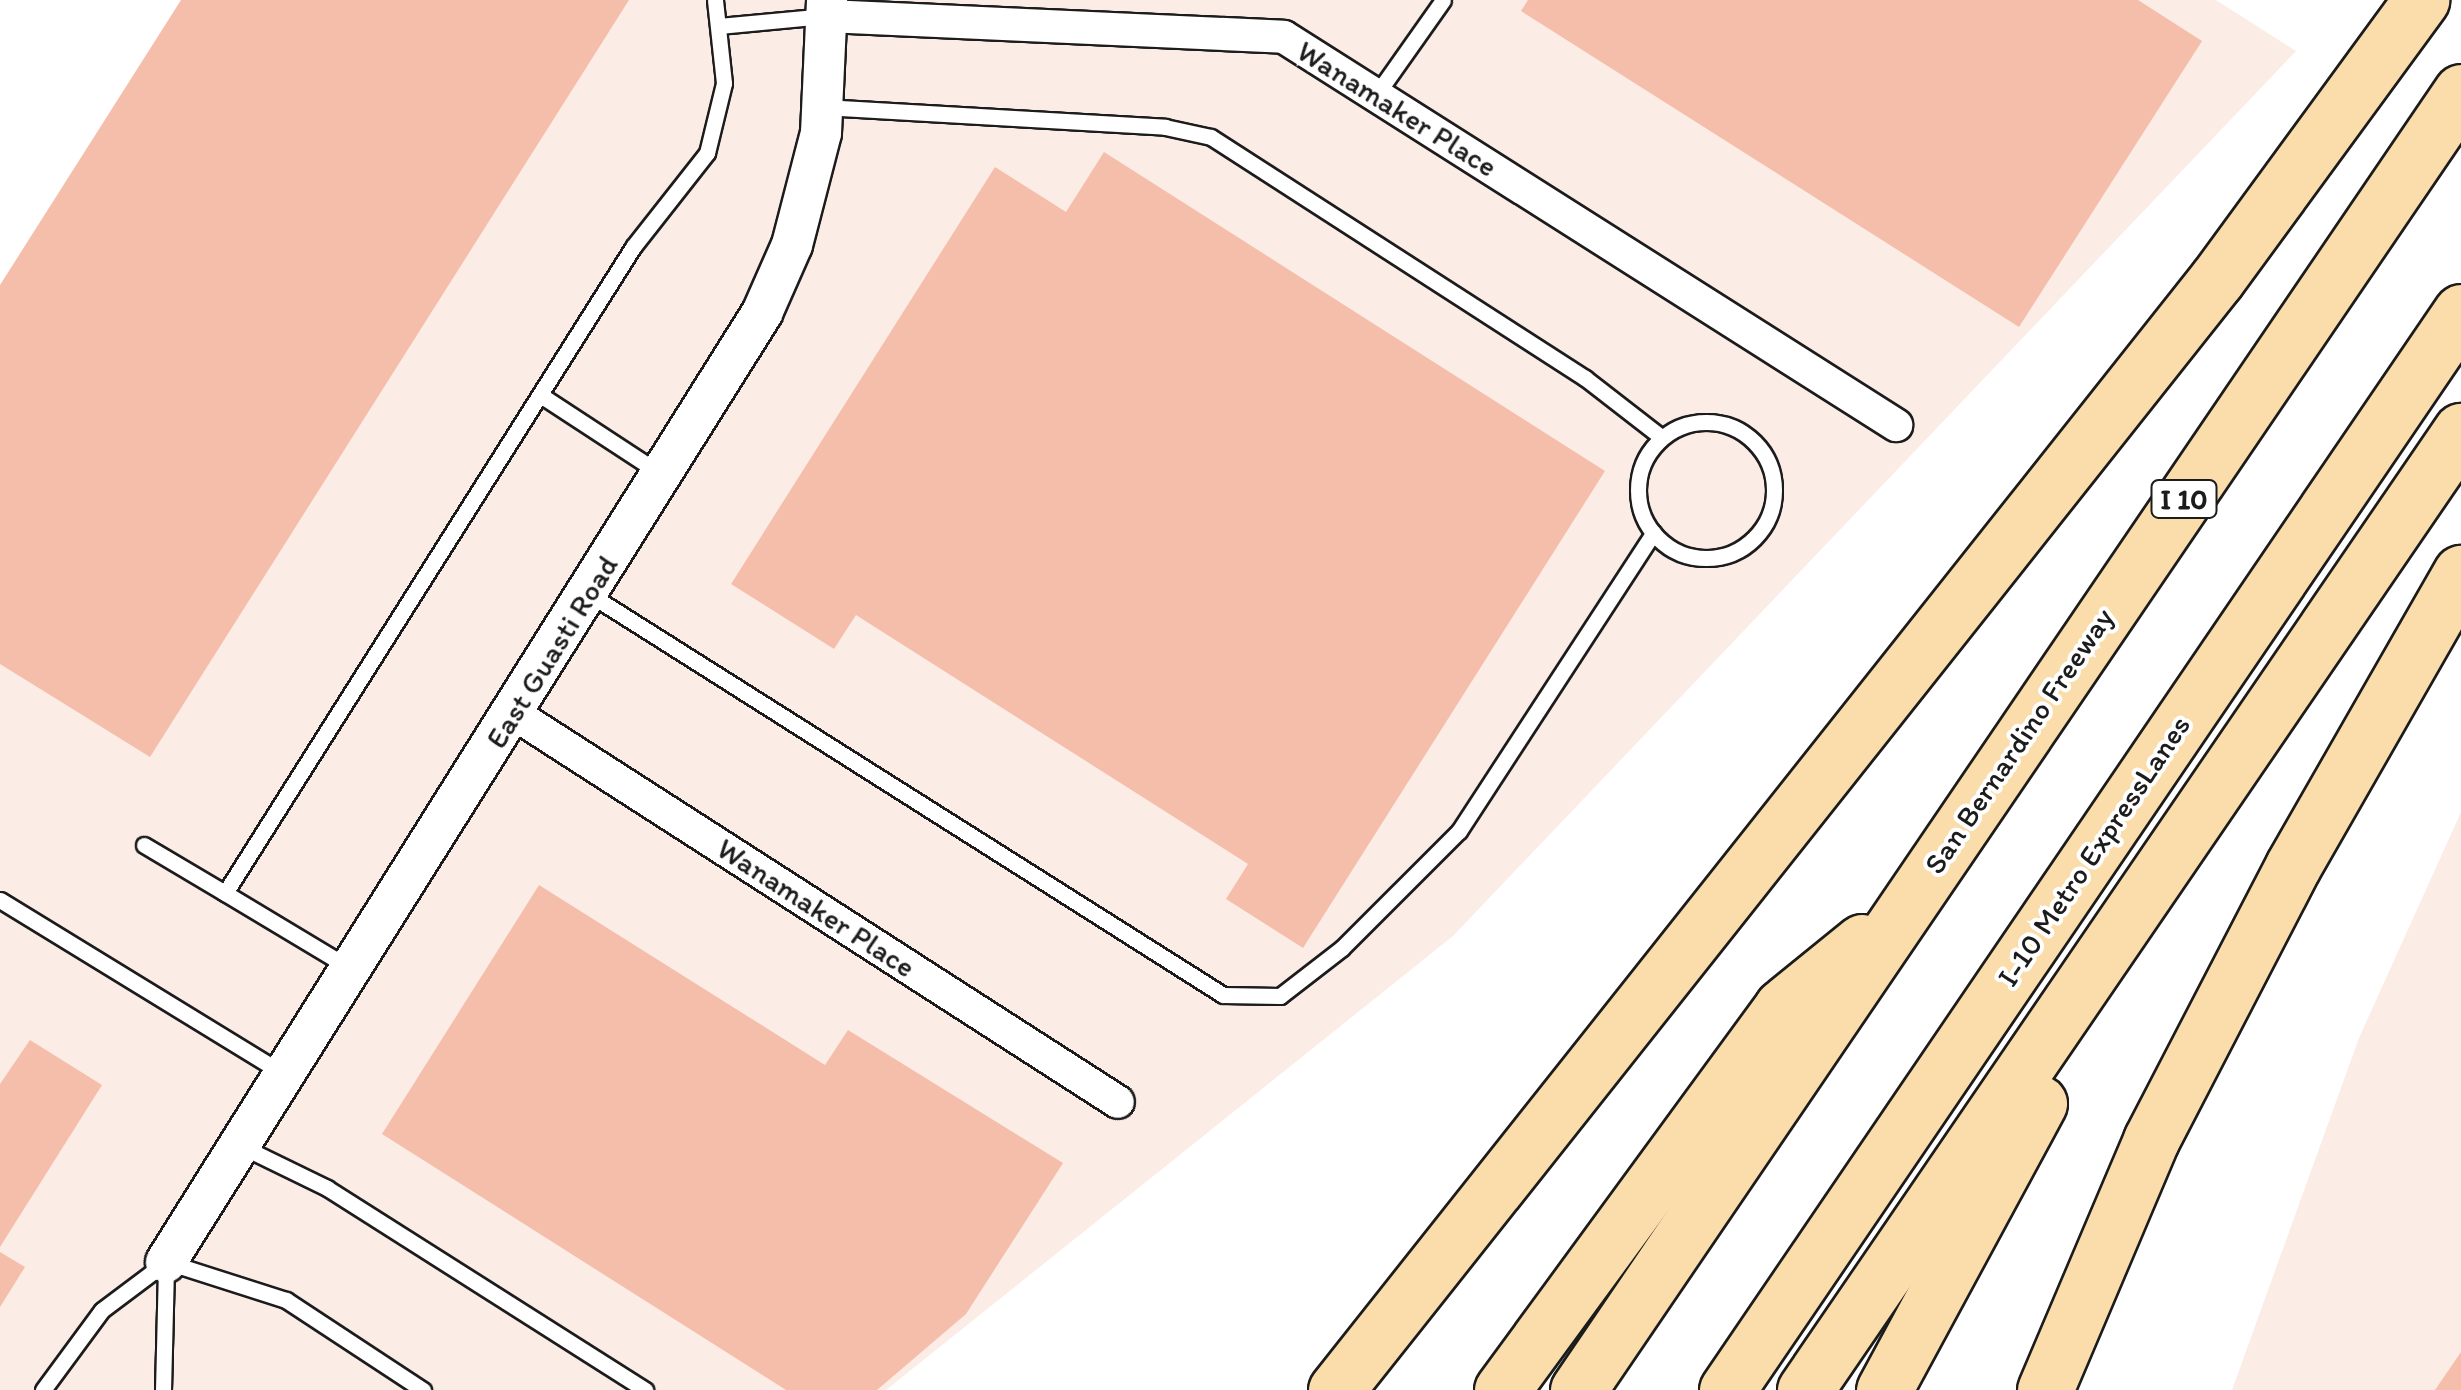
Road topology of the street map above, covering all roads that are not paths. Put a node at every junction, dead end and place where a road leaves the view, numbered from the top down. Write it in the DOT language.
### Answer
graph roads {
  1 [pos="714,0"];
  2 [pos="1443,0"];
  3 [pos="2422,0"];
  4 [pos="827,8"];
  5 [pos="719,26"];
  6 [pos="2461,92"];
  7 [pos="1376,95"];
  8 [pos="822,107"];
  9 [pos="2461,312"];
  10 [pos="545,398"];
  11 [pos="1896,425"];
  12 [pos="2461,431"];
  13 [pos="1661,438"];
  14 [pos="664,476"];
  15 [pos="1653,533"];
  16 [pos="2461,572"];
  17 [pos="589,594"];
  18 [pos="513,714"];
  19 [pos="144,844"];
  20 [pos="2176,850"];
  21 [pos="224,893"];
  22 [pos="0,900"];
  23 [pos="1907,906"];
  24 [pos="351,969"];
  25 [pos="284,1074"];
  26 [pos="1118,1102"];
  27 [pos="239,1146"];
  28 [pos="166,1262"];
  29 [pos="43,1390"];
  30 [pos="164,1390"];
  31 [pos="423,1390"];
  32 [pos="645,1390"];
  33 [pos="1336,1390"];
  34 [pos="1502,1390"];
  35 [pos="1578,1390"];
  36 [pos="1727,1390"];
  37 [pos="1805,1390"];
  38 [pos="1884,1390"];
  39 [pos="2045,1390"];
  1 -- 5 [label="lane"];
  2 -- 7 [label="lane"];
  3 -- 33 [label="highway"];
  4 -- 5 [label="lane"];
  4 -- 7 [label="street, Wanamaker Place"];
  4 -- 8 [label="street, East Guasti Road"];
  5 -- 10 [label="lane"];
  6 -- 23 [label="highway, San Bernardino Freeway / I 10"];
  7 -- 11 [label="street, Wanamaker Place"];
  8 -- 13 [label="lane"];
  8 -- 14 [label="street, East Guasti Road"];
  9 -- 36 [label="highway, I-10 Metro ExpressLanes"];
  10 -- 14 [label="lane"];
  10 -- 21 [label="lane"];
  12 -- 20 [label="highway"];
  13 -- 15 [label="lane"];
  13 -- 15 [label="lane"];
  14 -- 17 [label="street, East Guasti Road"];
  15 -- 17 [label="lane"];
  16 -- 39 [label="highway"];
  17 -- 18 [label="street, East Guasti Road"];
  18 -- 24 [label="street, East Guasti Road"];
  18 -- 26 [label="street, Wanamaker Place"];
  19 -- 21 [label="lane"];
  20 -- 37 [label="highway"];
  20 -- 38 [label="highway"];
  21 -- 24 [label="lane"];
  22 -- 25 [label="lane"];
  23 -- 34 [label="highway"];
  23 -- 35 [label="highway, San Bernardino Freeway / I 10"];
  24 -- 25 [label="street, East Guasti Road"];
  25 -- 27 [label="street, East Guasti Road"];
  27 -- 28 [label="street, East Guasti Road"];
  27 -- 32 [label="lane"];
  28 -- 29 [label="lane"];
  28 -- 30 [label="lane"];
  28 -- 31 [label="lane"];
}
